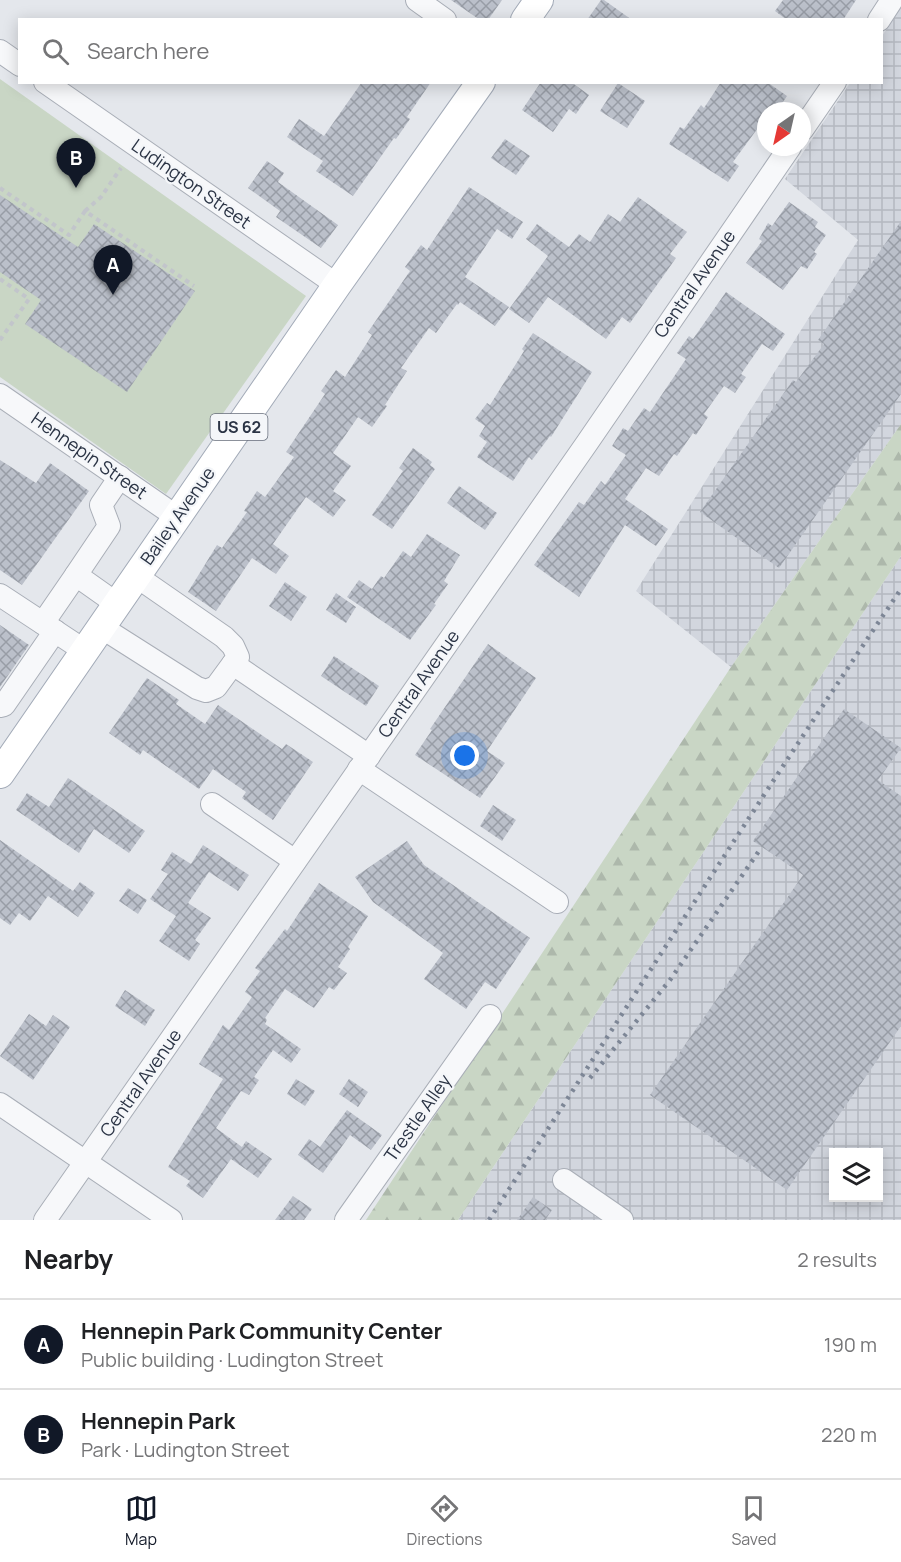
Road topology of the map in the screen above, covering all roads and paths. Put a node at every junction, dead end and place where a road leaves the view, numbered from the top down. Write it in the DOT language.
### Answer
graph roads {
  1 [pos="417,0"];
  2 [pos="539,0"];
  3 [pos="892,0"];
  4 [pos="442,18"];
  5 [pos="526,18"];
  6 [pos="880,18"];
  7 [pos="0,51"];
  8 [pos="18,64"];
  9 [pos="48,84"];
  10 [pos="480,84"];
  11 [pos="834,84"];
  12 [pos="811,117"];
  13 [pos="784,156"];
  14 [pos="121,168"];
  15 [pos="0,188"];
  16 [pos="85,211"];
  17 [pos="0,279"];
  18 [pos="337,285"];
  19 [pos="194,286"];
  20 [pos="0,340"];
  21 [pos="0,394"];
  22 [pos="120,477"];
  23 [pos="177,517"];
  24 [pos="76,575"];
  25 [pos="136,576"];
  26 [pos="0,595"];
  27 [pos="117,604"];
  28 [pos="49,627"];
  29 [pos="101,627"];
  30 [pos="85,651"];
  31 [pos="233,663"];
  32 [pos="0,706"];
  33 [pos="4,758"];
  34 [pos="364,762"];
  35 [pos="212,804"];
  36 [pos="295,861"];
  37 [pos="557,902"];
  38 [pos="490,1016"];
  39 [pos="0,1104"];
  40 [pos="86,1161"];
  41 [pos="564,1180"];
  42 [pos="45,1220"];
  43 [pos="171,1220"];
  44 [pos="346,1220"];
  45 [pos="622,1220"];
  1 -- 4 [label="street"];
  2 -- 5 [label="main road"];
  3 -- 6 [label="street"];
  7 -- 8 [label="street"];
  9 -- 18 [label="street, Ludington Street"];
  10 -- 18 [label="main road, Bailey Avenue / US 62"];
  11 -- 12 [label="street"];
  13 -- 34 [label="street, Central Avenue"];
  14 -- 16 [label="path"];
  15 -- 16 [label="path"];
  16 -- 19 [label="path"];
  17 -- 20 [label="path"];
  18 -- 23 [label="main road, Bailey Avenue / US 62"];
  21 -- 22 [label="street, Hennepin Street"];
  22 -- 23 [label="street, Hennepin Street"];
  22 -- 24 [label="street"];
  23 -- 25 [label="main road, Bailey Avenue / US 62"];
  24 -- 27 [label="street"];
  24 -- 28 [label="street"];
  25 -- 27 [label="main road, Bailey Avenue / US 62"];
  25 -- 31 [label="street"];
  26 -- 28 [label="street"];
  27 -- 29 [label="main road, Bailey Avenue / US 62"];
  28 -- 30 [label="street"];
  28 -- 32 [label="street"];
  29 -- 30 [label="main road, Bailey Avenue / US 62"];
  29 -- 31 [label="street"];
  30 -- 33 [label="main road, Bailey Avenue / US 62"];
  31 -- 34 [label="street"];
  34 -- 36 [label="street, Central Avenue"];
  34 -- 37 [label="street"];
  35 -- 36 [label="street"];
  36 -- 40 [label="street, Central Avenue"];
  38 -- 44 [label="street, Trestle Alley"];
  39 -- 40 [label="street"];
  40 -- 42 [label="street, Central Avenue"];
  40 -- 43 [label="street"];
  41 -- 45 [label="street"];
}
